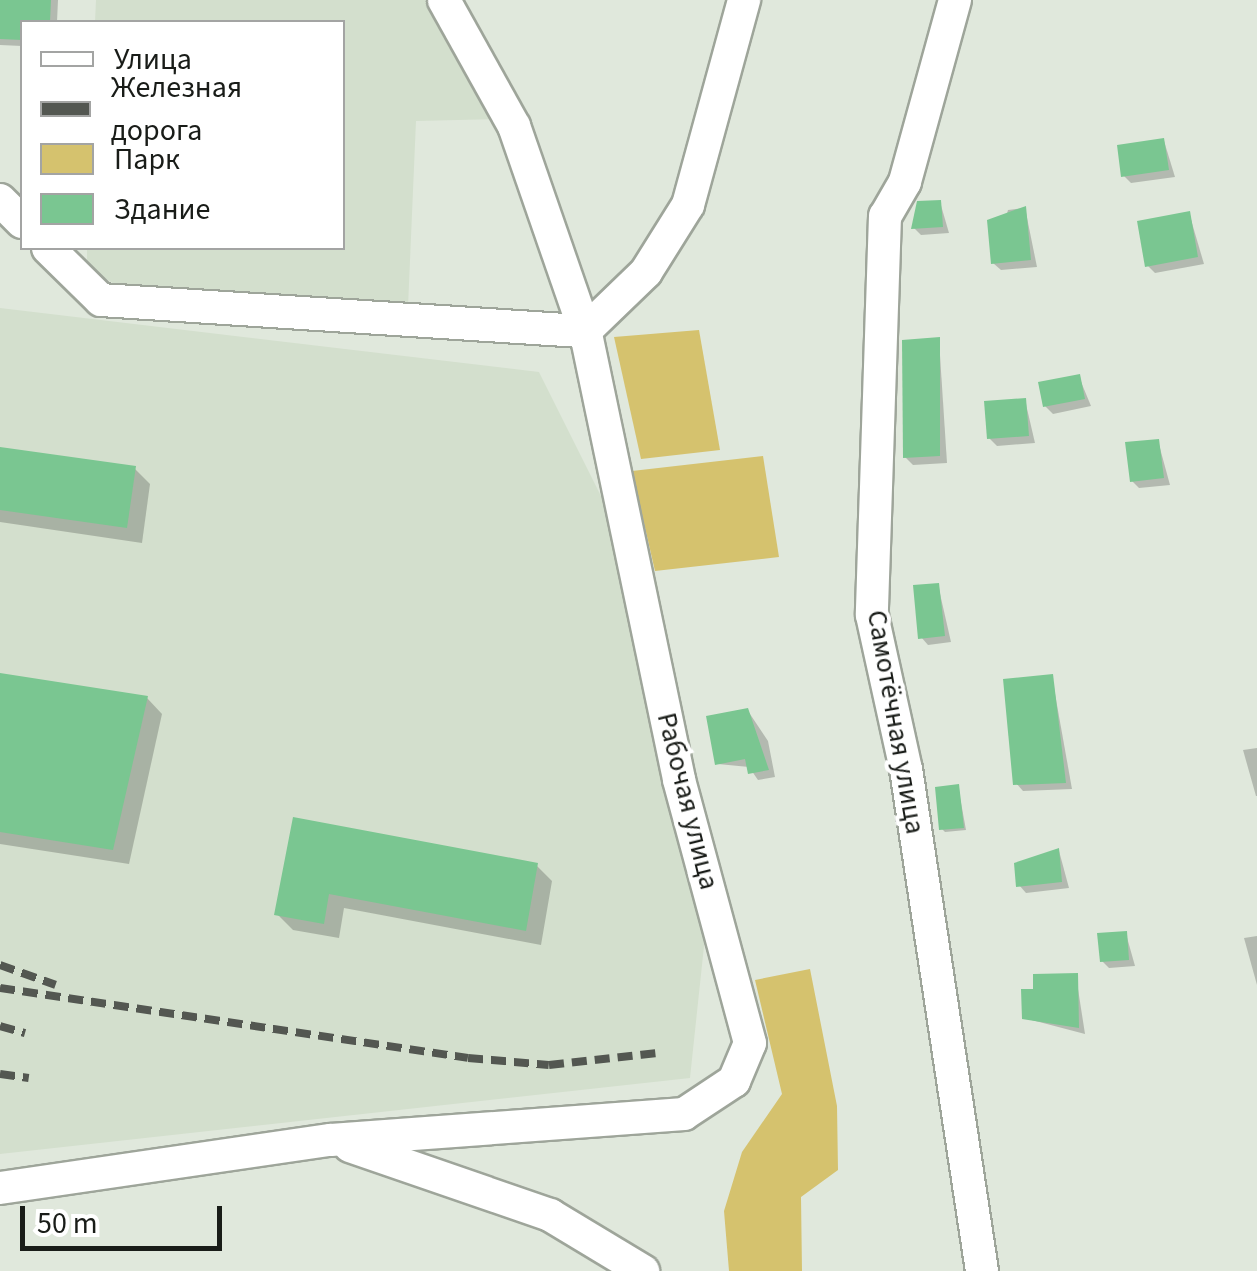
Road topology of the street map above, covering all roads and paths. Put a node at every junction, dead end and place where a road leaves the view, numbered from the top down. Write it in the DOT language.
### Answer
graph roads {
  1 [pos="444,0"];
  2 [pos="744,0"];
  3 [pos="955,0"];
  4 [pos="0,200"];
  5 [pos="20,220"];
  6 [pos="50,250"];
  7 [pos="584,331"];
  8 [pos="332,1140"];
  9 [pos="0,1188"];
  10 [pos="642,1271"];
  11 [pos="982,1271"];
  1 -- 7 [label="street, Рабочая улица"];
  2 -- 7 [label="street"];
  3 -- 11 [label="street, Самотёчная улица"];
  4 -- 5 [label="street"];
  6 -- 7 [label="street"];
  7 -- 8 [label="street, Рабочая улица"];
  8 -- 9 [label="street, Рабочая улица"];
  8 -- 10 [label="street"];
}
